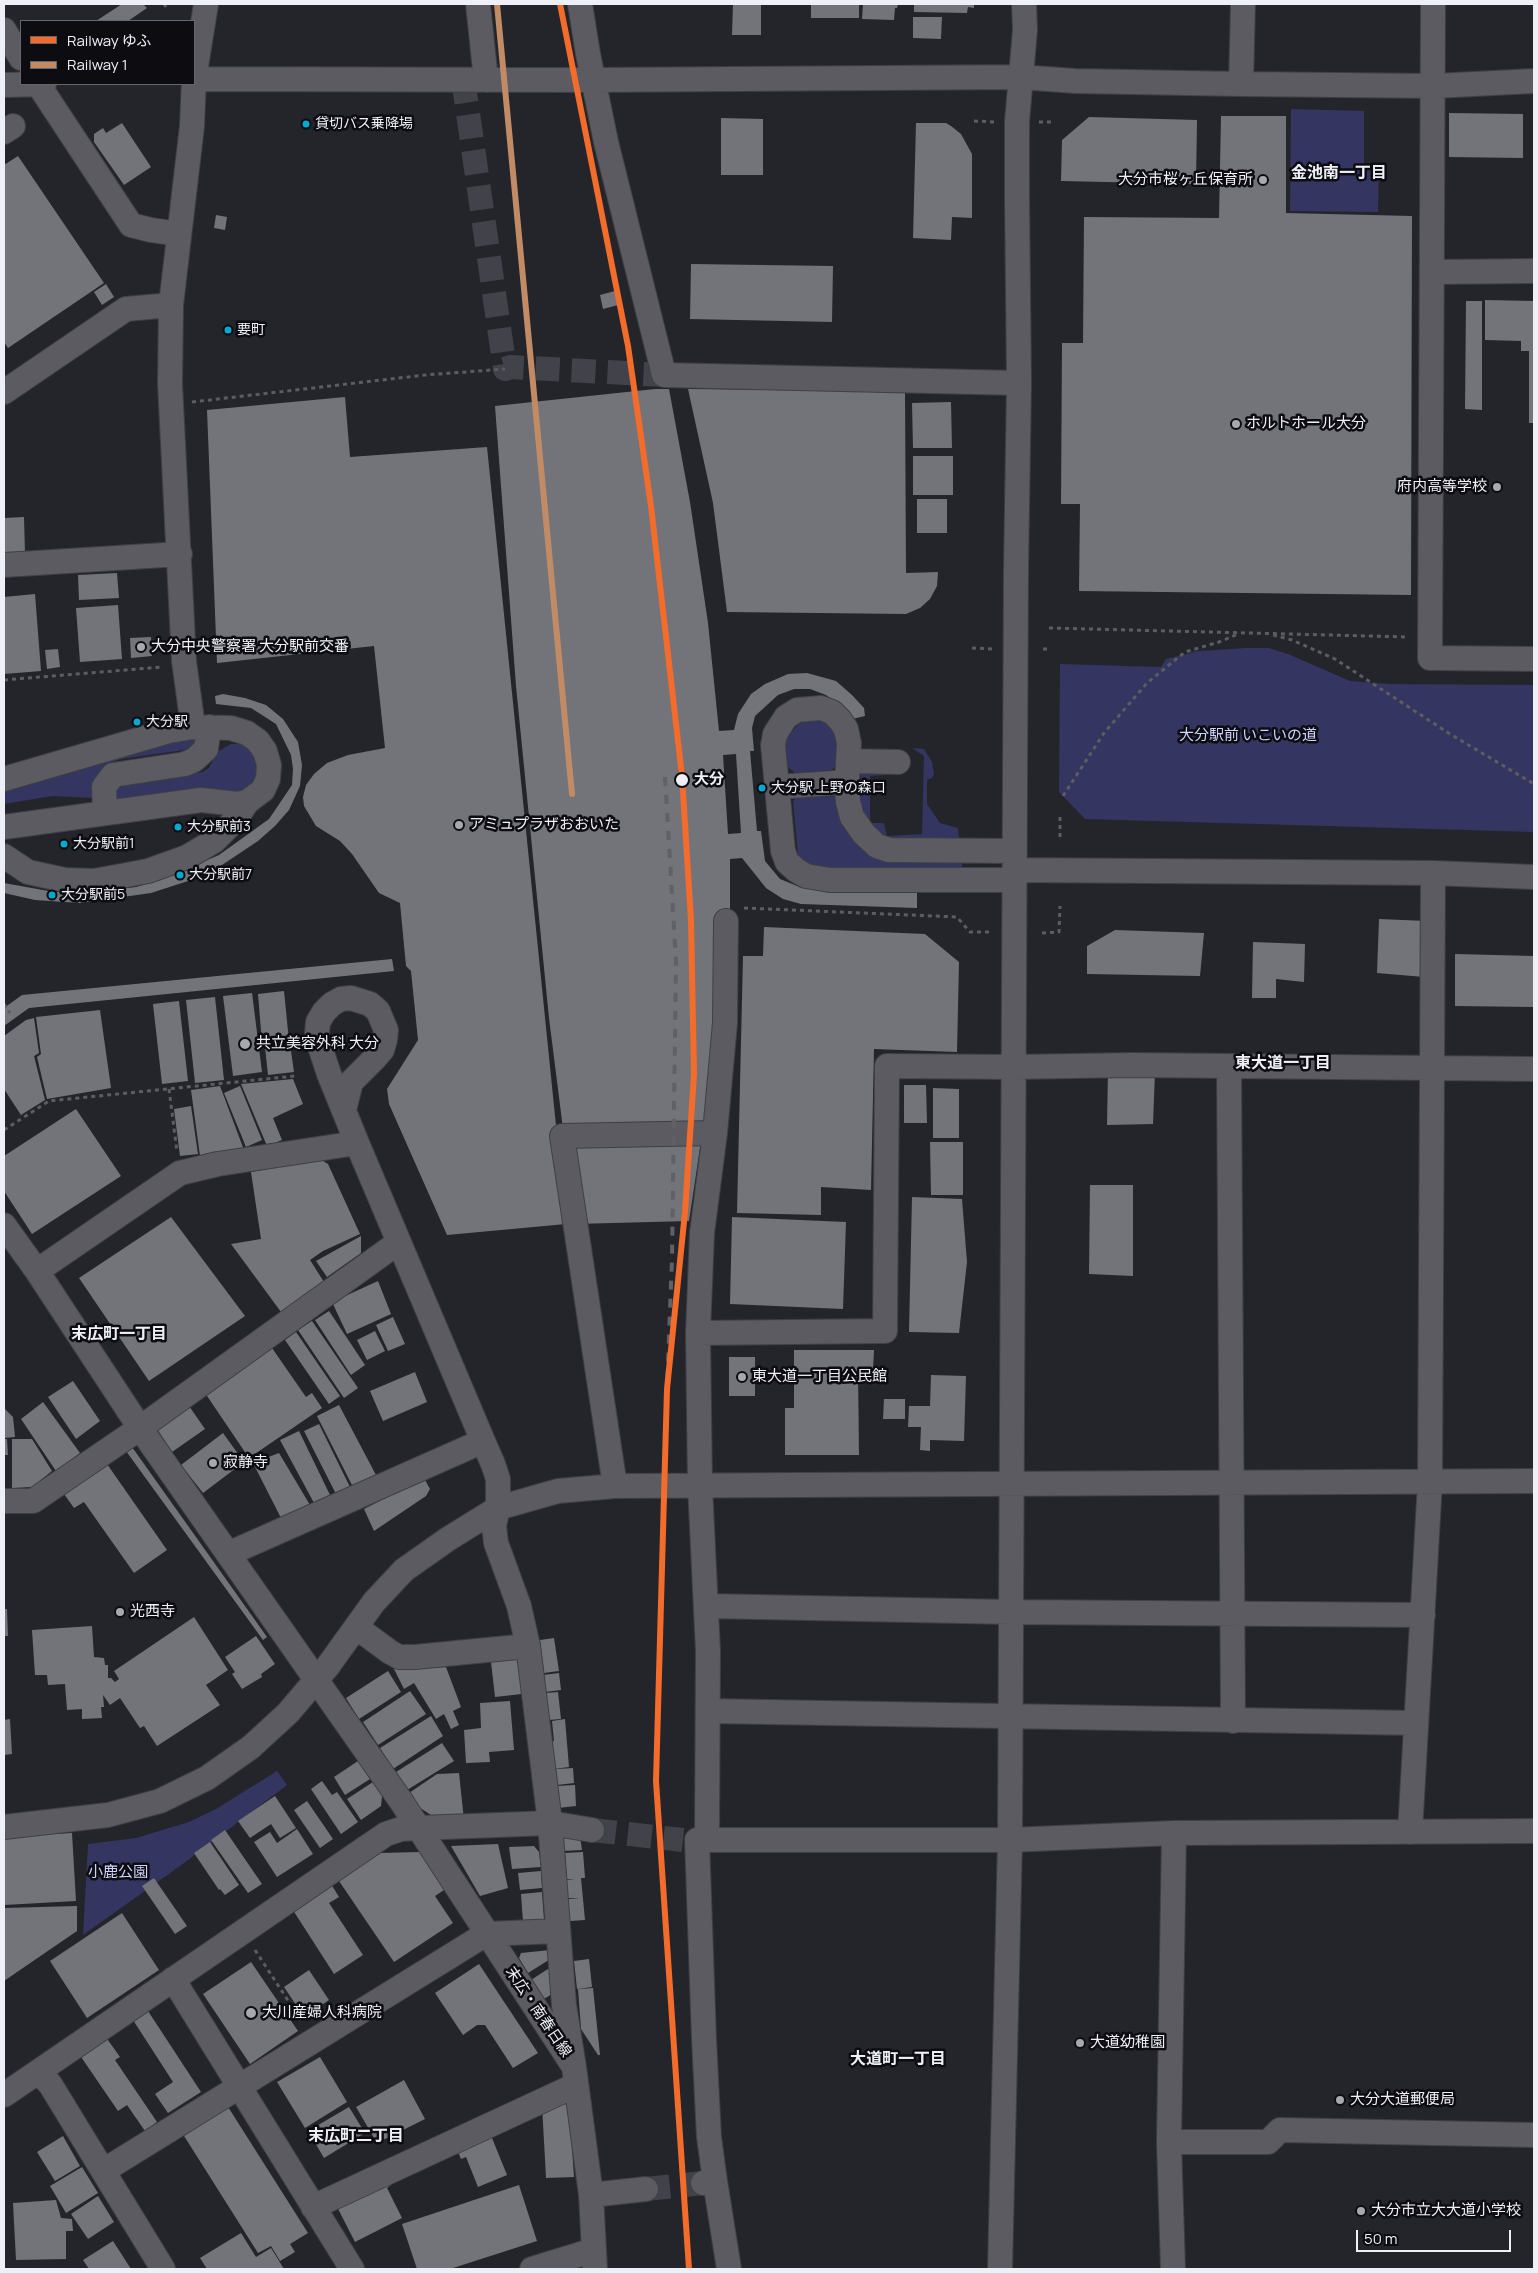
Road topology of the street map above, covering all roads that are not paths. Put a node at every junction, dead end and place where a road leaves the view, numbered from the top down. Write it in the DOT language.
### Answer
graph roads {
  1 [pos="206,4"];
  2 [pos="478,4"];
  3 [pos="580,4"];
  4 [pos="1024,4"];
  5 [pos="1243,4"];
  6 [pos="1434,4"];
  7 [pos="4,30"];
  8 [pos="20,56"];
  9 [pos="195,73"];
  10 [pos="1020,77"];
  11 [pos="195,79"];
  12 [pos="486,80"];
  13 [pos="594,80"];
  14 [pos="1534,81"];
  15 [pos="1241,84"];
  16 [pos="4,85"];
  17 [pos="20,85"];
  18 [pos="39,85"];
  19 [pos="194,85"];
  20 [pos="1434,86"];
  21 [pos="179,234"];
  22 [pos="1534,271"];
  23 [pos="1433,272"];
  24 [pos="171,305"];
  25 [pos="1019,383"];
  26 [pos="4,392"];
  27 [pos="180,554"];
  28 [pos="4,565"];
  29 [pos="1534,660"];
  30 [pos="201,727"];
  31 [pos="898,762"];
  32 [pos="848,772"];
  33 [pos="4,779"];
  34 [pos="777,787"];
  35 [pos="247,802"];
  36 [pos="105,812"];
  37 [pos="4,827"];
  38 [pos="4,856"];
  39 [pos="1014,867"];
  40 [pos="1432,873"];
  41 [pos="1534,877"];
  42 [pos="733,914"];
  43 [pos="1229,1066"];
  44 [pos="1014,1067"];
  45 [pos="1432,1068"];
  46 [pos="1534,1069"];
  47 [pos="344,1110"];
  48 [pos="715,1133"];
  49 [pos="358,1143"];
  50 [pos="4,1225"];
  51 [pos="399,1242"];
  52 [pos="37,1271"];
  53 [pos="698,1333"];
  54 [pos="140,1428"];
  55 [pos="482,1441"];
  56 [pos="1534,1481"];
  57 [pos="1430,1482"];
  58 [pos="1233,1483"];
  59 [pos="1011,1484"];
  60 [pos="615,1486"];
  61 [pos="700,1486"];
  62 [pos="4,1501"];
  63 [pos="498,1508"];
  64 [pos="228,1554"];
  65 [pos="707,1606"];
  66 [pos="1011,1612"];
  67 [pos="1232,1613"];
  68 [pos="1422,1616"];
  69 [pos="356,1627"];
  70 [pos="528,1646"];
  71 [pos="317,1681"];
  72 [pos="708,1711"];
  73 [pos="1010,1716"];
  74 [pos="1233,1721"];
  75 [pos="1416,1723"];
  76 [pos="550,1823"];
  77 [pos="4,1827"];
  78 [pos="419,1828"];
  79 [pos="592,1830"];
  80 [pos="1534,1831"];
  81 [pos="1174,1832"];
  82 [pos="1410,1832"];
  83 [pos="696,1840"];
  84 [pos="1010,1840"];
  85 [pos="558,1931"];
  86 [pos="486,1934"];
  87 [pos="173,1979"];
  88 [pos="38,2072"];
  89 [pos="575,2076"];
  90 [pos="240,2088"];
  91 [pos="4,2096"];
  92 [pos="1534,2135"];
  93 [pos="1168,2142"];
  94 [pos="103,2171"];
  95 [pos="646,2189"];
  96 [pos="591,2195"];
  97 [pos="313,2207"];
  98 [pos="595,2260"];
  99 [pos="163,2269"];
  100 [pos="352,2269"];
  101 [pos="532,2269"];
  102 [pos="728,2269"];
  103 [pos="1000,2269"];
  104 [pos="1173,2269"];
  1 -- 9 [label="street"];
  2 -- 12 [label="street"];
  3 -- 13 [label="street"];
  4 -- 10 [label="street"];
  5 -- 15 [label="street"];
  6 -- 20 [label="street"];
  7 -- 8 [label="street"];
  10 -- 13 [label="street"];
  10 -- 15 [label="street"];
  10 -- 25 [label="street"];
  11 -- 12 [label="street"];
  12 -- 13 [label="street"];
  13 -- 25 [label="street"];
  14 -- 20 [label="street"];
  15 -- 20 [label="street"];
  16 -- 17 [label="street"];
  18 -- 21 [label="street"];
  19 -- 21 [label="street"];
  20 -- 23 [label="street"];
  21 -- 24 [label="street"];
  22 -- 23 [label="street"];
  23 -- 29 [label="street"];
  24 -- 26 [label="street"];
  24 -- 27 [label="street"];
  25 -- 39 [label="street"];
  27 -- 28 [label="street"];
  27 -- 30 [label="street"];
  30 -- 33 [label="street"];
  30 -- 35 [label="street"];
  30 -- 36 [label="street"];
  31 -- 32 [label="street"];
  32 -- 34 [label="street"];
  32 -- 34 [label="street"];
  32 -- 39 [label="street"];
  34 -- 39 [label="street"];
  35 -- 36 [label="street"];
  35 -- 38 [label="street"];
  36 -- 37 [label="street"];
  39 -- 40 [label="street"];
  39 -- 44 [label="street"];
  40 -- 41 [label="street"];
  40 -- 45 [label="street"];
  42 -- 48 [label="street"];
  43 -- 44 [label="street"];
  43 -- 45 [label="street"];
  43 -- 58 [label="street"];
  44 -- 53 [label="street"];
  44 -- 59 [label="street"];
  45 -- 46 [label="street"];
  45 -- 57 [label="street"];
  47 -- 49 [label="street"];
  48 -- 53 [label="street"];
  48 -- 60 [label="street"];
  49 -- 51 [label="street"];
  49 -- 52 [label="street"];
  50 -- 52 [label="street, 末広・南春日線"];
  51 -- 54 [label="street"];
  51 -- 55 [label="street"];
  52 -- 54 [label="street, 末広・南春日線"];
  53 -- 61 [label="street"];
  54 -- 62 [label="street"];
  54 -- 64 [label="street, 末広・南春日線"];
  55 -- 63 [label="street"];
  55 -- 64 [label="street"];
  56 -- 57 [label="street"];
  57 -- 58 [label="street"];
  57 -- 68 [label="street"];
  58 -- 59 [label="street"];
  58 -- 67 [label="street"];
  59 -- 61 [label="street"];
  59 -- 66 [label="street"];
  60 -- 61 [label="street"];
  60 -- 63 [label="street"];
  61 -- 65 [label="street"];
  63 -- 69 [label="street"];
  63 -- 70 [label="street"];
  64 -- 71 [label="street, 末広・南春日線"];
  65 -- 66 [label="street"];
  65 -- 72 [label="street"];
  66 -- 67 [label="street"];
  66 -- 73 [label="street"];
  67 -- 68 [label="street"];
  67 -- 74 [label="street"];
  68 -- 75 [label="street"];
  69 -- 70 [label="street"];
  69 -- 71 [label="street"];
  70 -- 76 [label="street"];
  71 -- 77 [label="street"];
  71 -- 78 [label="street, 末広・南春日線"];
  72 -- 73 [label="street"];
  72 -- 83 [label="street"];
  73 -- 74 [label="street"];
  73 -- 84 [label="street"];
  74 -- 75 [label="street"];
  75 -- 82 [label="street"];
  76 -- 78 [label="street"];
  76 -- 79 [label="street"];
  76 -- 85 [label="street"];
  78 -- 86 [label="street, 末広・南春日線"];
  78 -- 87 [label="street"];
  80 -- 82 [label="street"];
  81 -- 82 [label="street"];
  81 -- 84 [label="street"];
  81 -- 93 [label="street"];
  83 -- 84 [label="street"];
  83 -- 102 [label="street"];
  84 -- 103 [label="street"];
  85 -- 86 [label="street"];
  85 -- 89 [label="street"];
  86 -- 89 [label="street, 末広・南春日線"];
  86 -- 90 [label="street"];
  87 -- 88 [label="street"];
  87 -- 90 [label="street"];
  88 -- 91 [label="street"];
  88 -- 94 [label="street"];
  89 -- 96 [label="street, 末広・南春日線"];
  89 -- 97 [label="street"];
  90 -- 94 [label="street"];
  90 -- 97 [label="street"];
  92 -- 93 [label="street"];
  93 -- 104 [label="street"];
  94 -- 99 [label="street"];
  95 -- 96 [label="street"];
  96 -- 98 [label="street, 末広・南春日線"];
  97 -- 100 [label="street"];
  98 -- 101 [label="street"];
}
